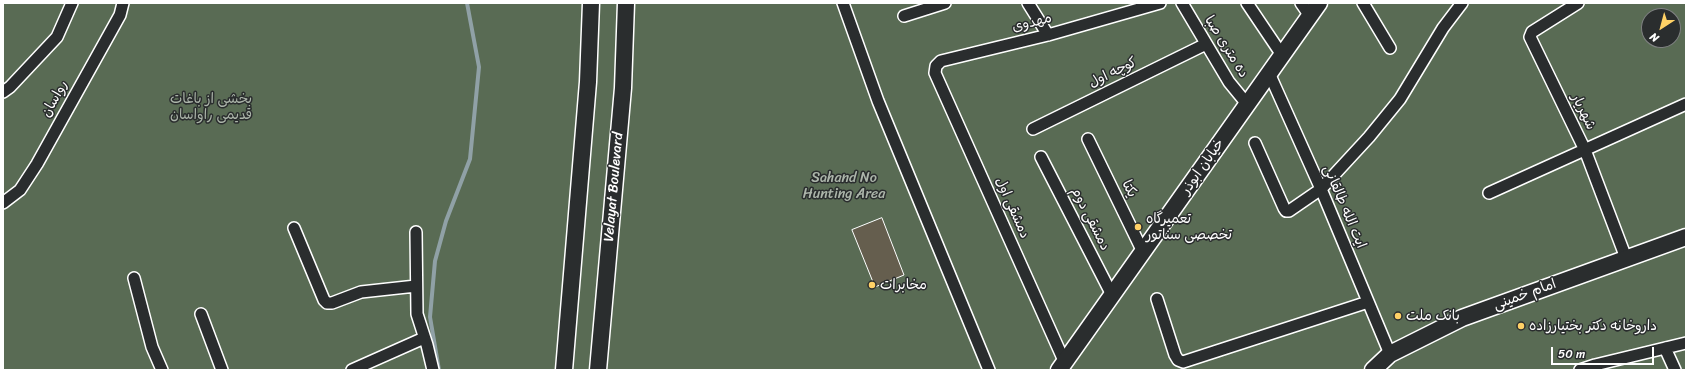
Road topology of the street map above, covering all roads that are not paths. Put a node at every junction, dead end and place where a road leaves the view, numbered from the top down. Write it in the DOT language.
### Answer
graph roads {
  1 [pos="72,3"];
  2 [pos="123,3"];
  3 [pos="591,3"];
  4 [pos="626,3"];
  5 [pos="843,3"];
  6 [pos="945,3"];
  7 [pos="1028,3"];
  8 [pos="1160,3"];
  9 [pos="1182,3"];
  10 [pos="1247,3"];
  11 [pos="1363,3"];
  12 [pos="1462,3"];
  13 [pos="1578,3"];
  14 [pos="1310,7"];
  15 [pos="904,16"];
  16 [pos="1048,35"];
  17 [pos="1206,44"];
  18 [pos="1390,48"];
  19 [pos="1282,55"];
  20 [pos="936,66"];
  21 [pos="1269,73"];
  22 [pos="3,92"];
  23 [pos="1247,104"];
  24 [pos="1686,104"];
  25 [pos="1033,129"];
  26 [pos="1088,139"];
  27 [pos="1255,143"];
  28 [pos="1585,150"];
  29 [pos="1041,157"];
  30 [pos="1321,189"];
  31 [pos="1489,193"];
  32 [pos="3,202"];
  33 [pos="294,228"];
  34 [pos="416,232"];
  35 [pos="1686,237"];
  36 [pos="1143,252"];
  37 [pos="1626,258"];
  38 [pos="134,278"];
  39 [pos="416,286"];
  40 [pos="1112,295"];
  41 [pos="1157,299"];
  42 [pos="1368,302"];
  43 [pos="201,314"];
  44 [pos="424,338"];
  45 [pos="1686,343"];
  46 [pos="1665,348"];
  47 [pos="1390,354"];
  48 [pos="1062,366"];
  49 [pos="162,370"];
  50 [pos="222,370"];
  51 [pos="352,370"];
  52 [pos="432,370"];
  53 [pos="564,370"];
  54 [pos="598,370"];
  55 [pos="989,370"];
  56 [pos="1373,370"];
  57 [pos="1582,370"];
  58 [pos="1675,370"];
  1 -- 22 [label="street"];
  2 -- 32 [label="street, رواسان"];
  3 -- 53 [label="main road"];
  4 -- 54 [label="main road, Velayat Boulevard"];
  5 -- 55 [label="street"];
  6 -- 15 [label="street"];
  7 -- 16 [label="street"];
  8 -- 16 [label="street, مهدوی"];
  9 -- 17 [label="street, ده متری صبا"];
  10 -- 19 [label="street"];
  11 -- 18 [label="street"];
  12 -- 30 [label="street"];
  13 -- 28 [label="street, شهریار"];
  14 -- 19 [label="main road, خیابان ابوذر"];
  16 -- 20 [label="street, مهدوی"];
  17 -- 23 [label="street, ده متری صبا"];
  17 -- 25 [label="street, کوچه اول"];
  19 -- 21 [label="main road, خیابان ابوذر"];
  20 -- 48 [label="street, دمشقی اول"];
  21 -- 23 [label="main road, خیابان ابوذر"];
  21 -- 30 [label="street, ایت الله طالقانی"];
  23 -- 36 [label="main road, خیابان ابوذر"];
  24 -- 28 [label="street"];
  26 -- 36 [label="street, یکتا"];
  27 -- 30 [label="street"];
  28 -- 31 [label="street"];
  28 -- 37 [label="street, شهریار"];
  29 -- 40 [label="street, دمشقی دوم"];
  30 -- 42 [label="street, ایت الله طالقانی"];
  33 -- 39 [label="street"];
  34 -- 39 [label="street"];
  35 -- 37 [label="main road, امام خمینی"];
  36 -- 40 [label="main road, خیابان ابوذر"];
  37 -- 47 [label="main road, امام خمینی"];
  38 -- 49 [label="street"];
  39 -- 44 [label="street"];
  40 -- 48 [label="main road, خیابان ابوذر"];
  41 -- 42 [label="street"];
  42 -- 47 [label="street, ایت الله طالقانی"];
  43 -- 50 [label="street"];
  44 -- 51 [label="street"];
  44 -- 52 [label="street"];
  45 -- 46 [label="street"];
  46 -- 57 [label="street"];
  46 -- 58 [label="street"];
  47 -- 56 [label="main road, امام خمینی"];
}
